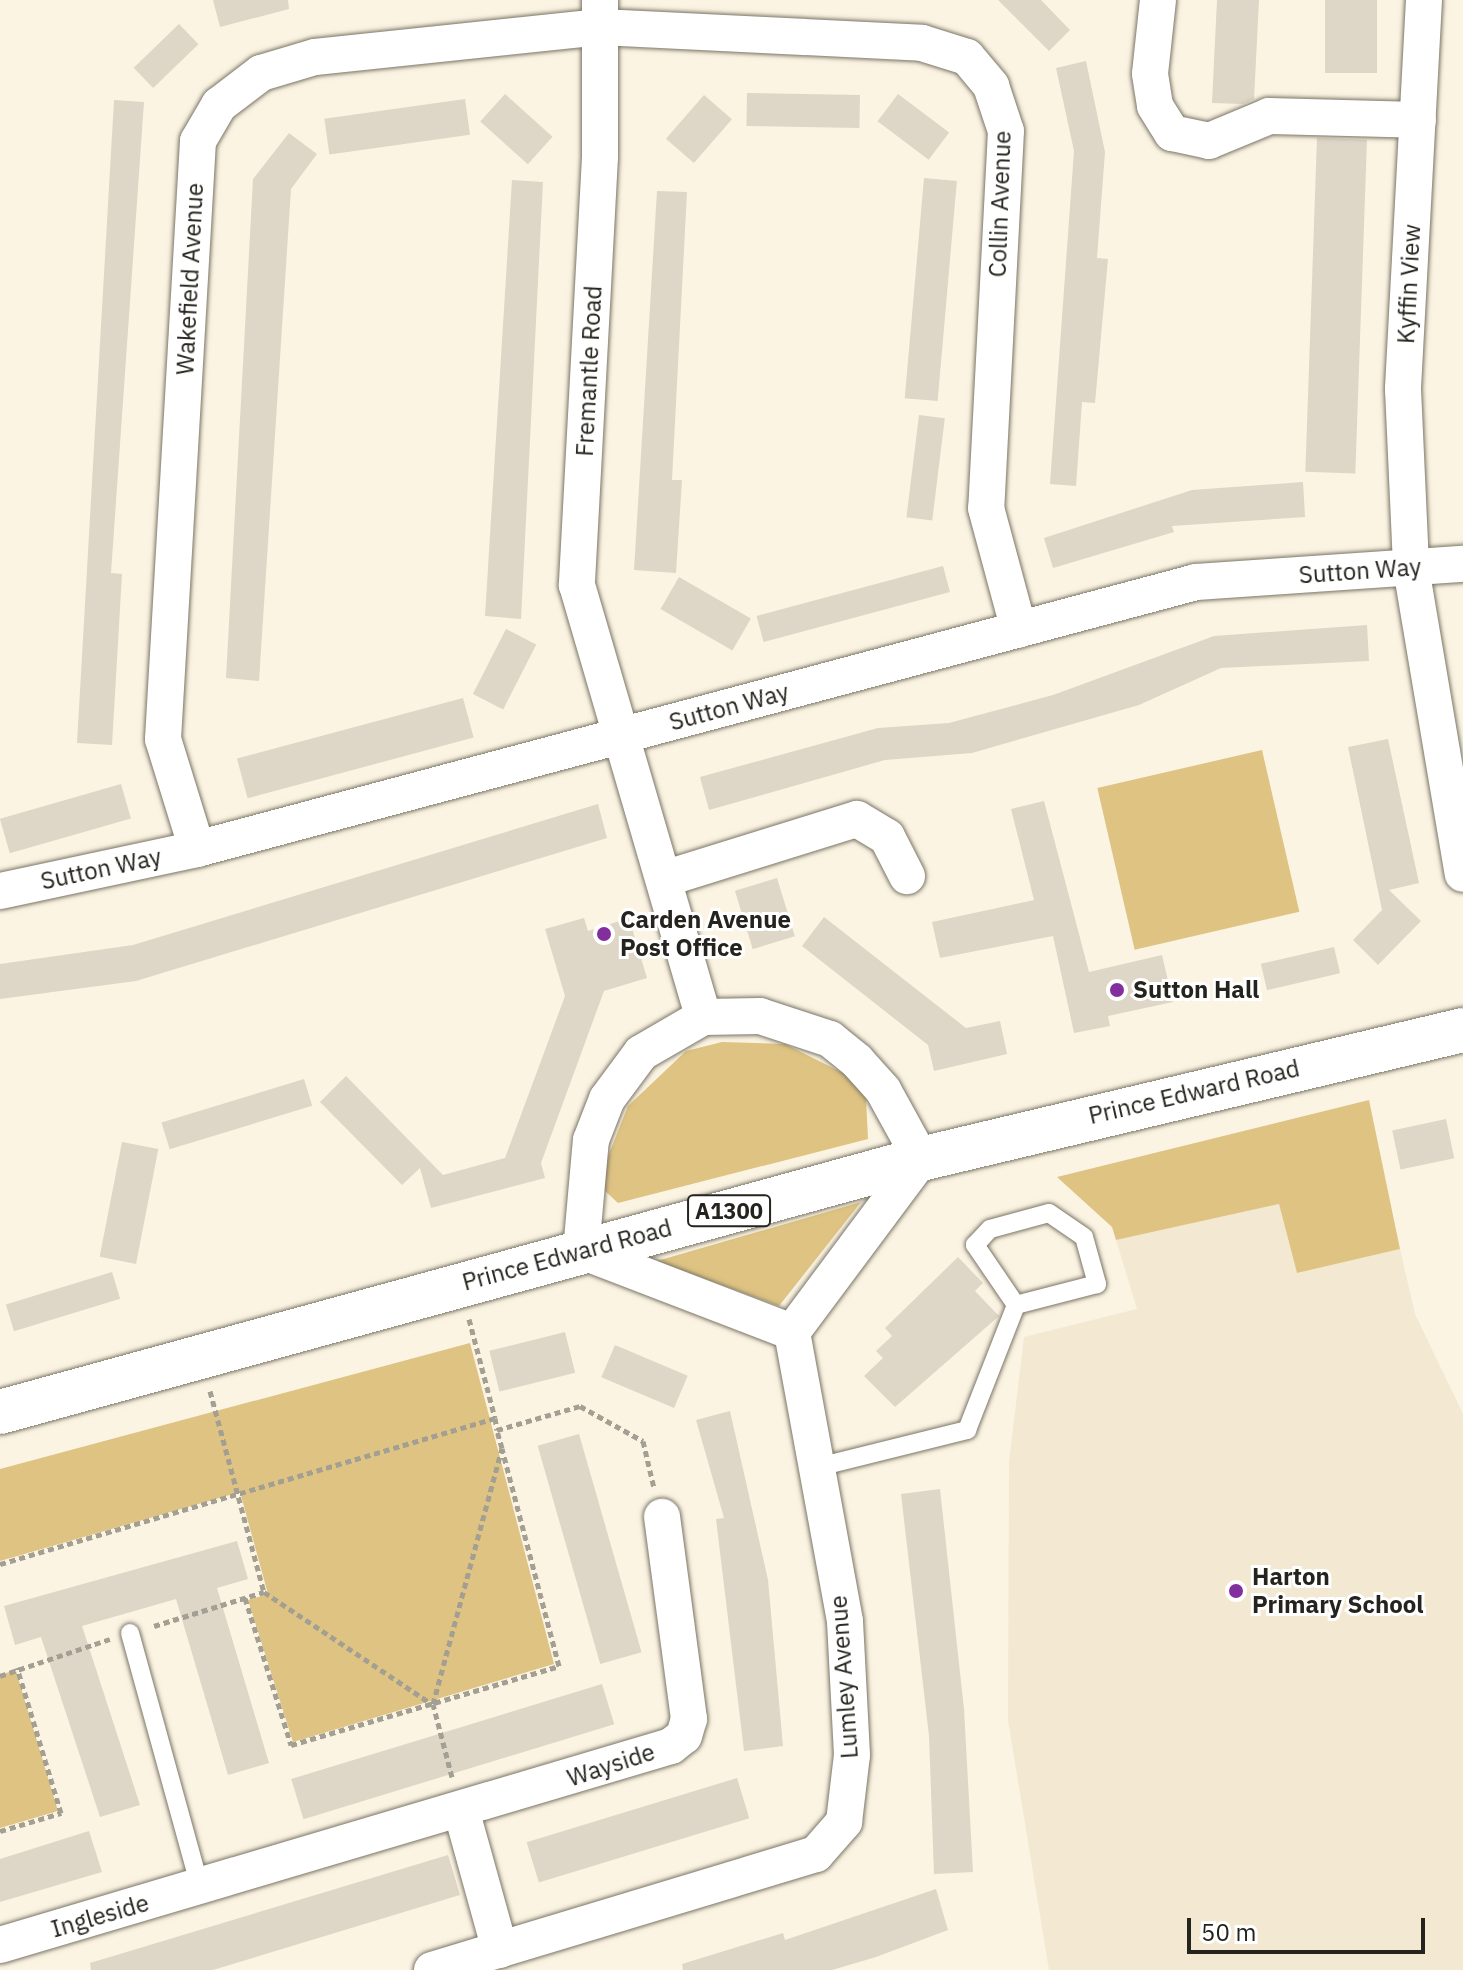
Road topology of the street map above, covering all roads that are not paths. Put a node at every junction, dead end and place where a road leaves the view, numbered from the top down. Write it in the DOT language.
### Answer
graph roads {
  1 [pos="1158,0"];
  2 [pos="1424,0"];
  3 [pos="600,13"];
  4 [pos="1418,120"];
  5 [pos="1463,564"];
  6 [pos="1411,568"];
  7 [pos="1019,630"];
  8 [pos="1448,721"];
  9 [pos="626,735"];
  10 [pos="197,849"];
  11 [pos="1463,874"];
  12 [pos="907,876"];
  13 [pos="667,878"];
  14 [pos="0,891"];
  15 [pos="703,1017"];
  16 [pos="1463,1030"];
  17 [pos="921,1159"];
  18 [pos="581,1251"];
  19 [pos="1016,1305"];
  20 [pos="792,1332"];
  21 [pos="0,1412"];
  22 [pos="818,1467"];
  23 [pos="662,1517"];
  24 [pos="130,1633"];
  25 [pos="462,1813"];
  26 [pos="200,1887"];
  27 [pos="0,1945"];
  28 [pos="500,1950"];
  29 [pos="432,1970"];
  1 -- 4 [label="street"];
  2 -- 4 [label="street, Kyffin View"];
  3 -- 7 [label="street, Collin Avenue"];
  3 -- 9 [label="street, Fremantle Road"];
  3 -- 10 [label="street, Wakefield Avenue"];
  4 -- 6 [label="street, Kyffin View"];
  5 -- 6 [label="street, Sutton Way"];
  6 -- 7 [label="street, Sutton Way"];
  6 -- 8 [label="street, Kyffin View"];
  7 -- 9 [label="street, Sutton Way"];
  8 -- 11 [label="street, Kyffin View"];
  9 -- 10 [label="street, Sutton Way"];
  9 -- 13 [label="street, Fremantle Road"];
  10 -- 14 [label="street, Sutton Way"];
  12 -- 13 [label="street"];
  13 -- 15 [label="street, Fremantle Road"];
  15 -- 17 [label="street"];
  15 -- 18 [label="street"];
  16 -- 17 [label="main road, Prince Edward Road / A1300"];
  17 -- 18 [label="main road, Prince Edward Road / A1300"];
  17 -- 20 [label="street"];
  18 -- 20 [label="street"];
  18 -- 21 [label="main road, Prince Edward Road / A1300"];
  19 -- 19 [label="lane"];
  19 -- 22 [label="lane"];
  20 -- 22 [label="street, Lumley Avenue"];
  22 -- 28 [label="street, Lumley Avenue"];
  23 -- 25 [label="street, Wayside"];
  24 -- 26 [label="lane"];
  25 -- 26 [label="street, Wayside"];
  25 -- 28 [label="street"];
  26 -- 27 [label="street, Ingleside"];
  28 -- 29 [label="street, Lumley Avenue"];
}
